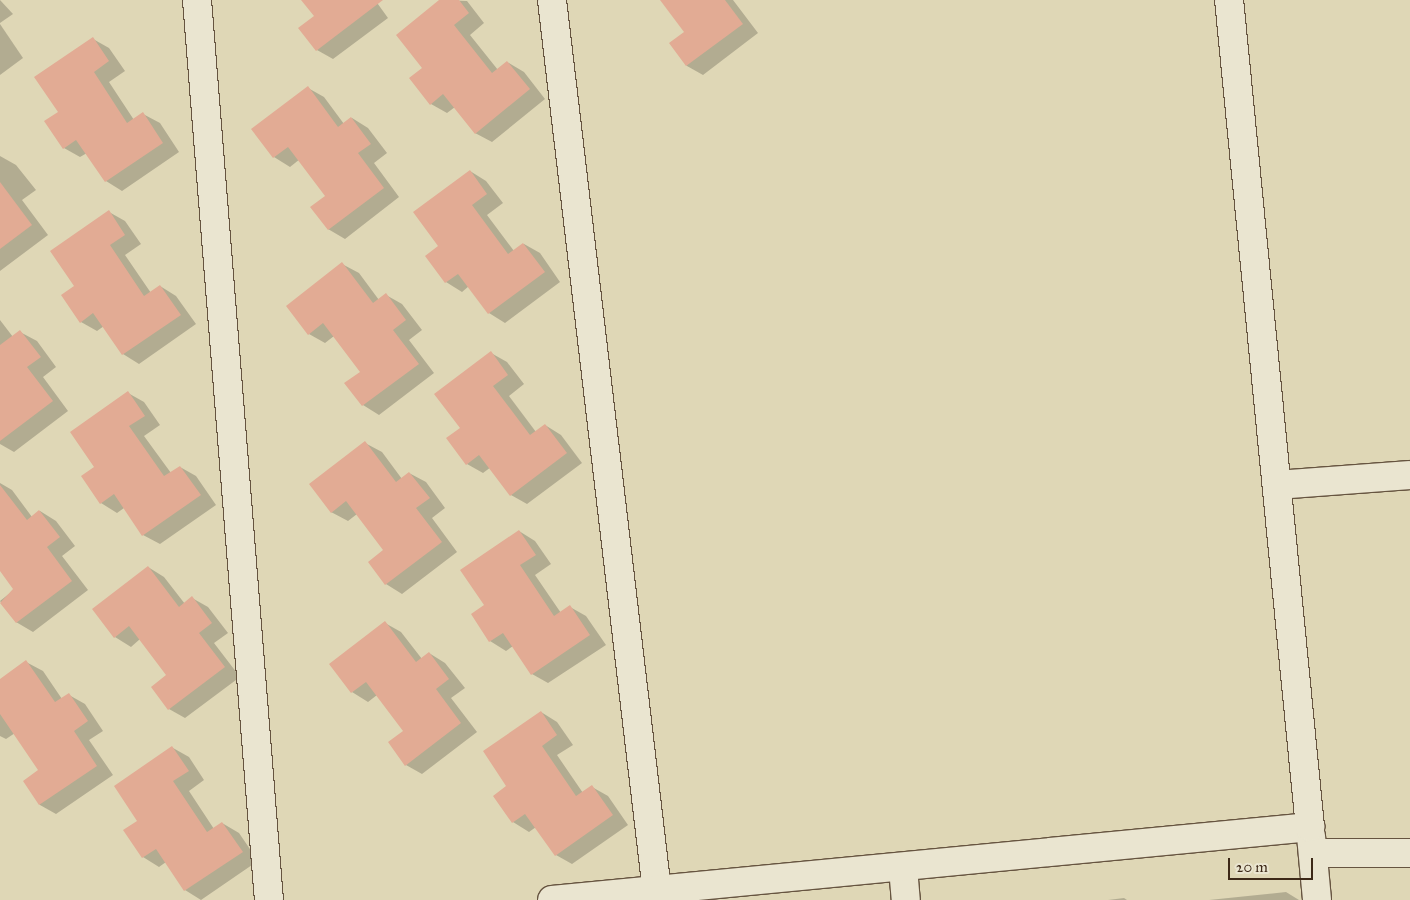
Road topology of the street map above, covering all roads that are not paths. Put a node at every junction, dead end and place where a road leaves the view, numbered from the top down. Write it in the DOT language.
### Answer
graph roads {
  1 [pos="197,0"];
  2 [pos="552,0"];
  3 [pos="1229,0"];
  4 [pos="1410,475"];
  5 [pos="1278,485"];
  6 [pos="1311,840"];
  7 [pos="1410,853"];
  8 [pos="903,868"];
  9 [pos="657,891"];
  10 [pos="592,898"];
  11 [pos="270,900"];
  12 [pos="552,900"];
  13 [pos="906,900"];
  14 [pos="1317,900"];
  1 -- 11 [label="street"];
  2 -- 9 [label="street"];
  3 -- 5 [label="street"];
  4 -- 5 [label="street"];
  5 -- 6 [label="street"];
  6 -- 7 [label="street"];
  6 -- 8 [label="street"];
  6 -- 14 [label="street"];
  8 -- 9 [label="street"];
  8 -- 13 [label="street"];
  9 -- 10 [label="street"];
  10 -- 12 [label="street"];
}
